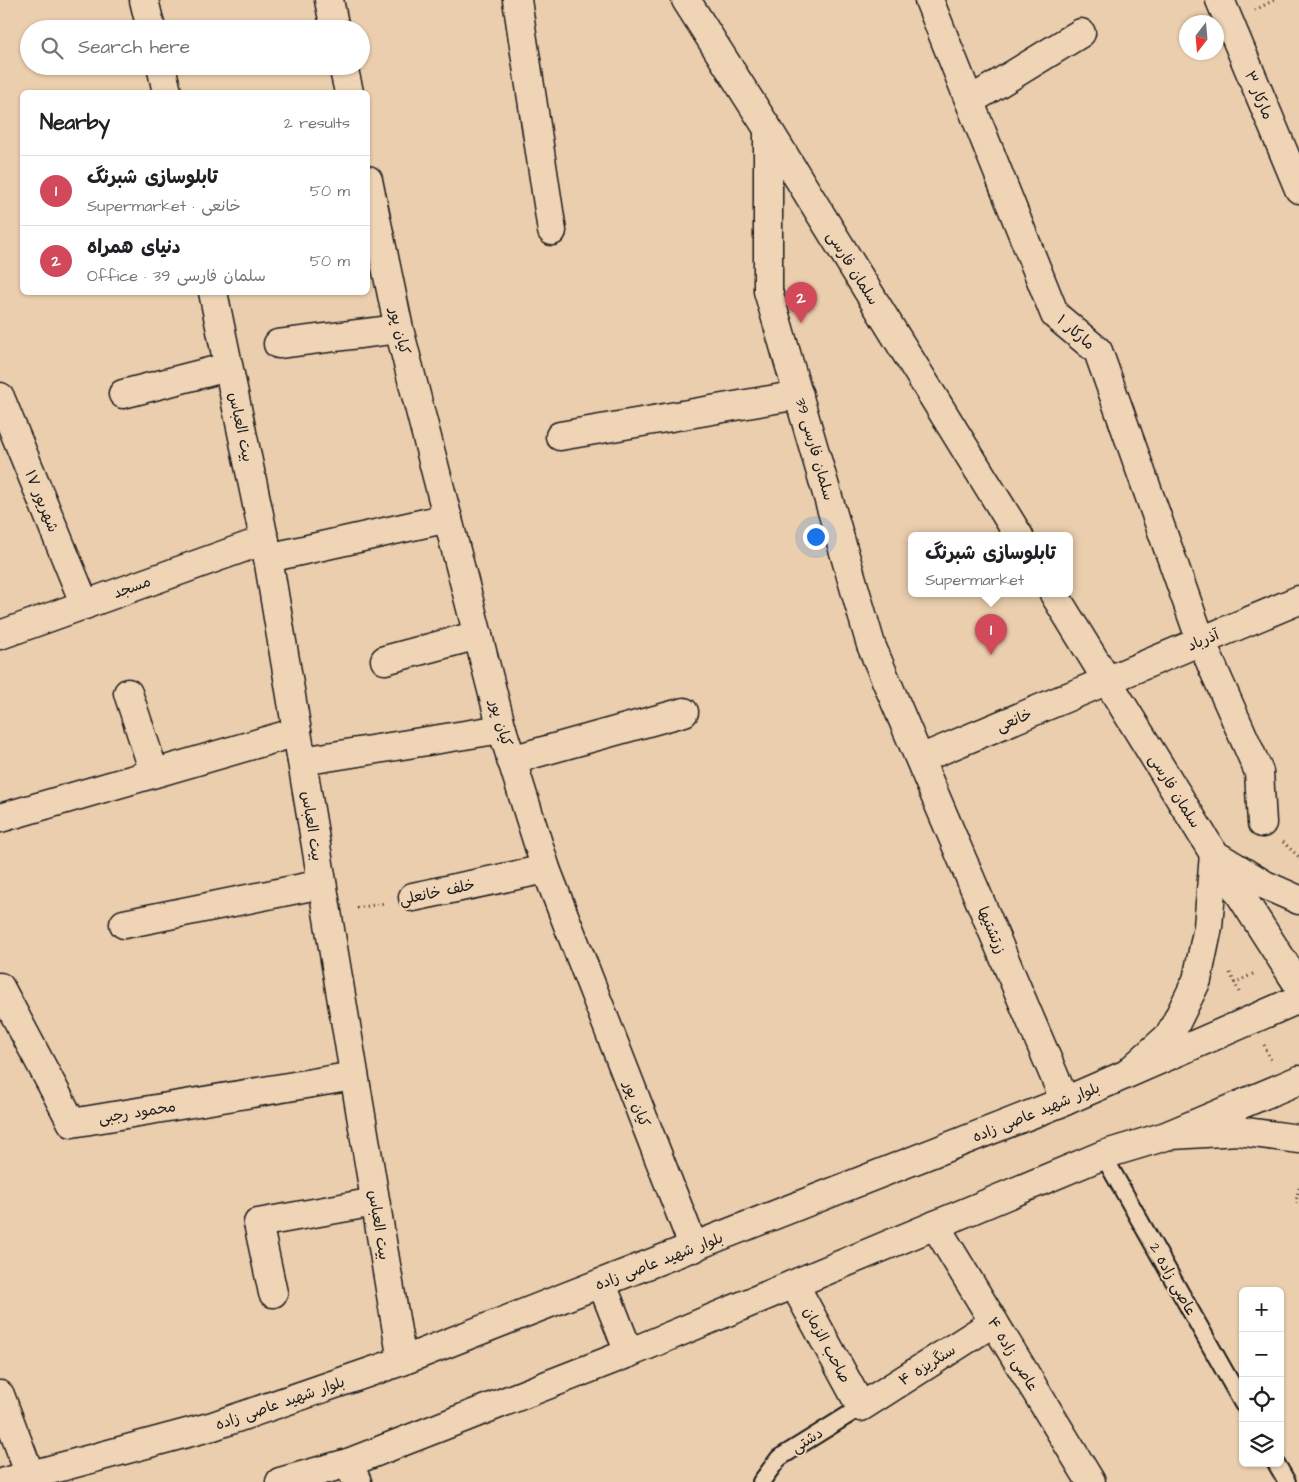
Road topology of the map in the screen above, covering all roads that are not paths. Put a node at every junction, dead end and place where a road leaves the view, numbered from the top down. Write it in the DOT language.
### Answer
graph roads {
  1 [pos="144,0"];
  2 [pos="329,0"];
  3 [pos="517,0"];
  4 [pos="686,0"];
  5 [pos="929,0"];
  6 [pos="1220,0"];
  7 [pos="149,20"];
  8 [pos="333,20"];
  9 [pos="1081,33"];
  10 [pos="162,75"];
  11 [pos="345,75"];
  12 [pos="166,90"];
  13 [pos="349,90"];
  14 [pos="970,101"];
  15 [pos="768,129"];
  16 [pos="1299,188"];
  17 [pos="370,190"];
  18 [pos="552,231"];
  19 [pos="214,295"];
  20 [pos="399,329"];
  21 [pos="278,344"];
  22 [pos="228,367"];
  23 [pos="123,394"];
  24 [pos="799,394"];
  25 [pos="0,397"];
  26 [pos="560,436"];
  27 [pos="448,518"];
  28 [pos="1016,532"];
  29 [pos="266,549"];
  30 [pos="1056,597"];
  31 [pos="1299,600"];
  32 [pos="85,605"];
  33 [pos="0,635"];
  34 [pos="478,635"];
  35 [pos="1200,641"];
  36 [pos="385,660"];
  37 [pos="1108,681"];
  38 [pos="128,693"];
  39 [pos="684,712"];
  40 [pos="502,729"];
  41 [pos="296,732"];
  42 [pos="920,759"];
  43 [pos="511,760"];
  44 [pos="302,761"];
  45 [pos="154,772"];
  46 [pos="0,818"];
  47 [pos="1262,823"];
  48 [pos="1214,854"];
  49 [pos="546,869"];
  50 [pos="322,884"];
  51 [pos="413,897"];
  52 [pos="1299,900"];
  53 [pos="124,924"];
  54 [pos="1299,986"];
  55 [pos="0,987"];
  56 [pos="1299,999"];
  57 [pos="354,1076"];
  58 [pos="1123,1077"];
  59 [pos="1299,1080"];
  60 [pos="1065,1101"];
  61 [pos="1166,1136"];
  62 [pos="1299,1139"];
  63 [pos="1103,1155"];
  64 [pos="375,1202"];
  65 [pos="935,1225"];
  66 [pos="694,1248"];
  67 [pos="602,1284"];
  68 [pos="794,1284"];
  69 [pos="273,1293"];
  70 [pos="994,1322"];
  71 [pos="629,1352"];
  72 [pos="402,1361"];
  73 [pos="0,1395"];
  74 [pos="1239,1397"];
  75 [pos="860,1407"];
  76 [pos="1278,1467"];
  77 [pos="352,1472"];
  78 [pos="18,1479"];
  79 [pos="280,1482"];
  80 [pos="761,1482"];
  81 [pos="1091,1482"];
  82 [pos="1287,1482"];
  1 -- 7 [label="street"];
  2 -- 8 [label="street"];
  3 -- 18 [label="street"];
  4 -- 15 [label="street, سلمان فارسی"];
  5 -- 14 [label="street, مارکار ۱"];
  6 -- 16 [label="street, مارکار ۳"];
  9 -- 14 [label="street"];
  10 -- 12 [label="street"];
  11 -- 13 [label="street"];
  14 -- 35 [label="street, مارکار ۱"];
  15 -- 24 [label="street, سلمان فارسی 39"];
  15 -- 28 [label="street, سلمان فارسی"];
  17 -- 20 [label="street, کیان پور"];
  19 -- 22 [label="street, بیت العباس"];
  20 -- 21 [label="street"];
  20 -- 27 [label="street, کیان پور"];
  22 -- 23 [label="street"];
  22 -- 29 [label="street, بیت العباس"];
  24 -- 26 [label="street"];
  24 -- 42 [label="street, سلمان فارسی 39"];
  25 -- 32 [label="street, ۱۷ شهریور"];
  27 -- 29 [label="street, مسجد"];
  27 -- 34 [label="street, کیان پور"];
  29 -- 32 [label="street, مسجد"];
  29 -- 41 [label="street, بیت العباس"];
  30 -- 37 [label="street, سلمان فارسی"];
  31 -- 35 [label="street, آذرباد"];
  32 -- 33 [label="street, مسجد"];
  34 -- 36 [label="street"];
  34 -- 40 [label="street, کیان پور"];
  35 -- 37 [label="street, آذرباد"];
  35 -- 47 [label="street, مارکار ۱"];
  37 -- 42 [label="street, خانعی"];
  37 -- 48 [label="street, سلمان فارسی"];
  38 -- 45 [label="street"];
  39 -- 43 [label="street"];
  40 -- 43 [label="street, کیان پور"];
  40 -- 44 [label="street"];
  41 -- 44 [label="street, بیت العباس"];
  41 -- 45 [label="street"];
  42 -- 60 [label="street, زرتشتیها"];
  43 -- 49 [label="street, کیان پور"];
  44 -- 50 [label="street, بیت العباس"];
  45 -- 46 [label="street"];
  48 -- 52 [label="street"];
  48 -- 54 [label="street, سلمان فارسی"];
  48 -- 58 [label="street"];
  49 -- 51 [label="street, خلف خانعلی"];
  49 -- 66 [label="street, کیان پور"];
  50 -- 53 [label="street"];
  50 -- 57 [label="street, بیت العباس"];
  55 -- 57 [label="street, محمود رجبی"];
  56 -- 58 [label="street, بلوار شهید عاصی زاده"];
  57 -- 64 [label="street, بیت العباس"];
  58 -- 60 [label="street, بلوار شهید عاصی زاده"];
  59 -- 61 [label="street"];
  60 -- 66 [label="street, بلوار شهید عاصی زاده"];
  61 -- 62 [label="street"];
  61 -- 63 [label="street"];
  63 -- 65 [label="street"];
  63 -- 74 [label="lane, عاصی زاده 2"];
  64 -- 69 [label="street"];
  64 -- 72 [label="street, بیت العباس"];
  65 -- 68 [label="street"];
  65 -- 70 [label="street, عاصی زاده ۴"];
  66 -- 67 [label="street, بلوار شهید عاصی زاده"];
  67 -- 71 [label="street"];
  67 -- 72 [label="street, بلوار شهید عاصی زاده"];
  68 -- 71 [label="street"];
  68 -- 75 [label="street, صاحب الزمان"];
  70 -- 75 [label="street, سنگریزه ۴"];
  70 -- 81 [label="street, عاصی زاده ۴"];
  71 -- 77 [label="street"];
  72 -- 78 [label="street, بلوار شهید عاصی زاده"];
  73 -- 78 [label="street"];
  75 -- 80 [label="lane, دشتی"];
  76 -- 82 [label="lane"];
  77 -- 79 [label="street"];
}
